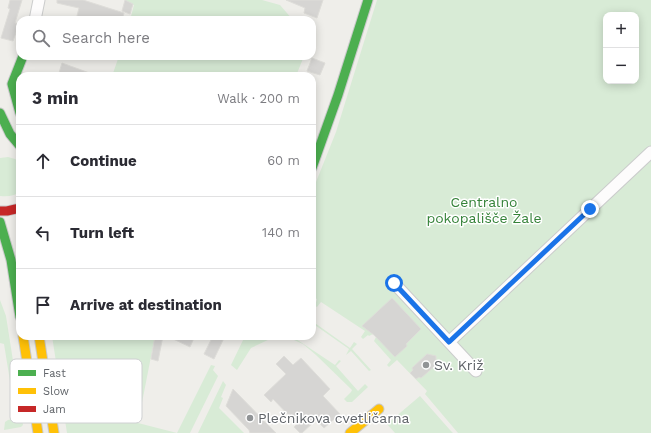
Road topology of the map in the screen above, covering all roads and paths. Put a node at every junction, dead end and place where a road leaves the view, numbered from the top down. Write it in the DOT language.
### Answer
graph roads {
  1 [pos="39,0"];
  2 [pos="368,0"];
  3 [pos="36,16"];
  4 [pos="21,60"];
  5 [pos="17,72"];
  6 [pos="16,74"];
  7 [pos="16,98"];
  8 [pos="0,113"];
  9 [pos="16,141"];
  10 [pos="5,143"];
  11 [pos="16,145"];
  12 [pos="651,152"];
  13 [pos="316,157"];
  14 [pos="16,209"];
  15 [pos="0,211"];
  16 [pos="0,222"];
  17 [pos="394,283"];
  18 [pos="16,292"];
  19 [pos="24,340"];
  20 [pos="40,340"];
  21 [pos="449,342"];
  22 [pos="27,359"];
  23 [pos="43,359"];
  24 [pos="476,371"];
  25 [pos="378,409"];
  26 [pos="36,423"];
  27 [pos="52,423"];
  28 [pos="38,433"];
  29 [pos="54,433"];
  30 [pos="350,433"];
  1 -- 3 [label="street"];
  2 -- 13 [label="main road"];
  4 -- 5 [label="main road"];
  6 -- 7 [label="main road"];
  8 -- 9 [label="main road"];
  10 -- 11 [label="main road"];
  12 -- 21 [label="street"];
  14 -- 15 [label="main road"];
  16 -- 18 [label="main road"];
  17 -- 21 [label="street"];
  19 -- 22 [label="main road"];
  20 -- 23 [label="main road"];
  21 -- 24 [label="street"];
  25 -- 30 [label="main road"];
  26 -- 28 [label="main road"];
  27 -- 29 [label="main road"];
}
